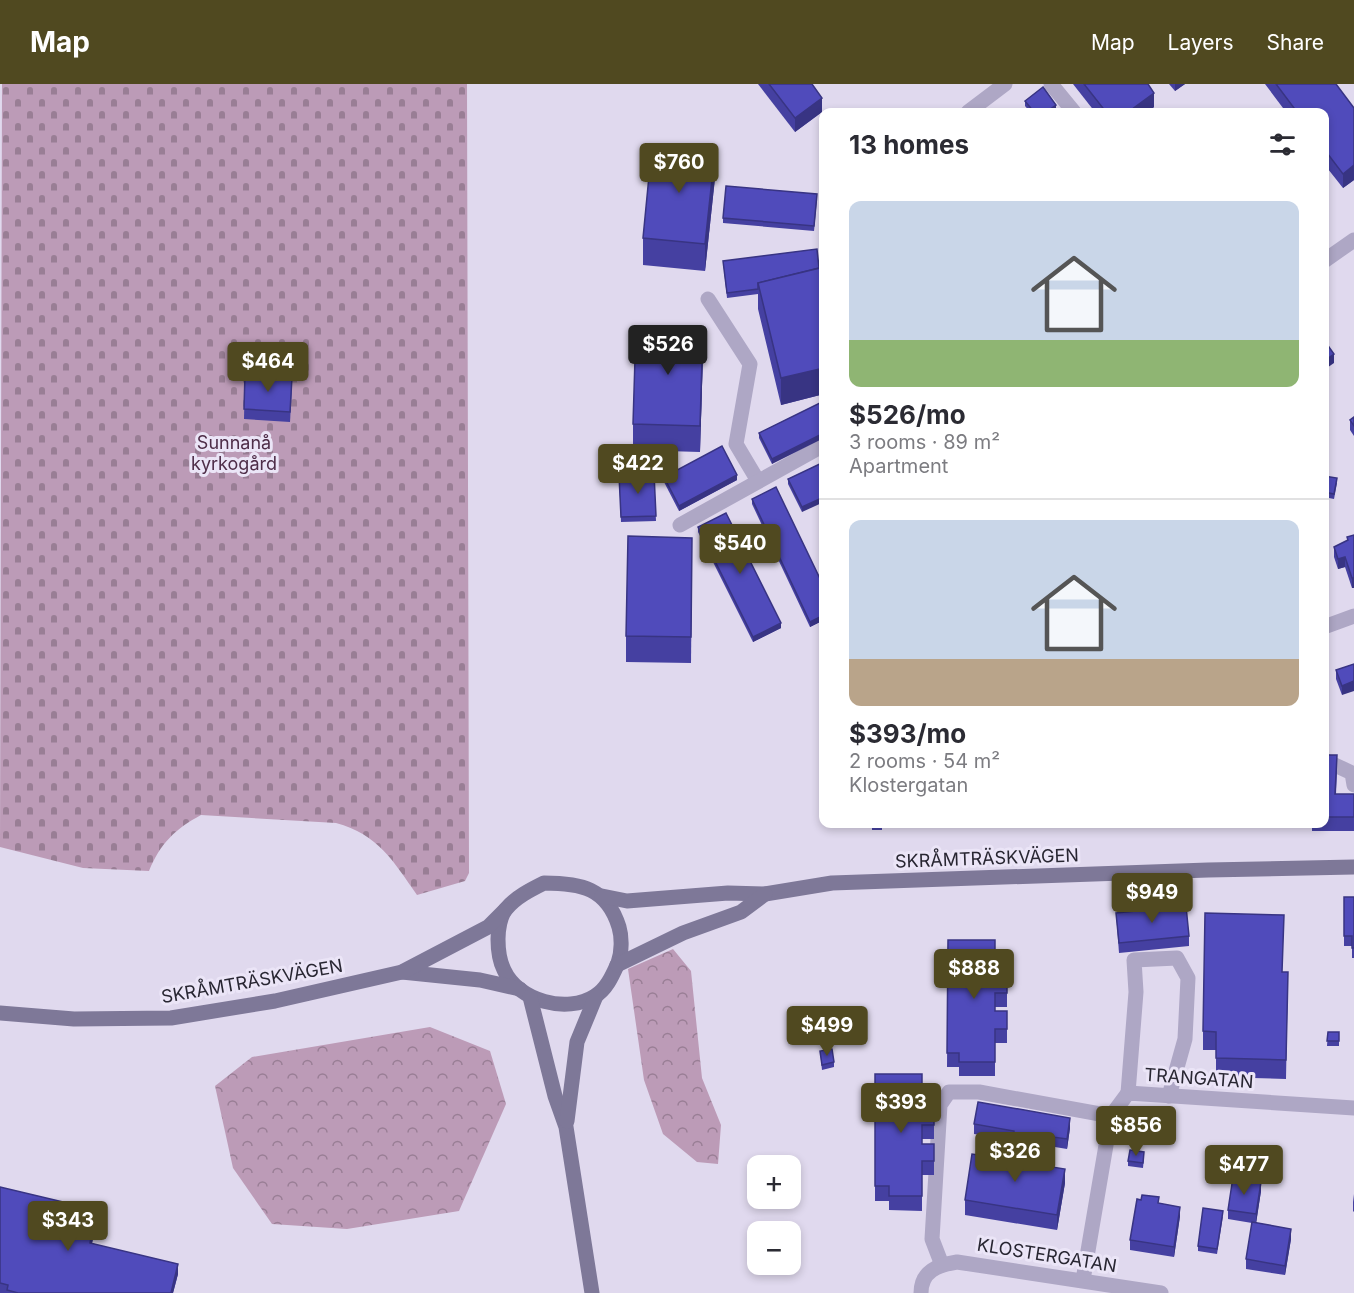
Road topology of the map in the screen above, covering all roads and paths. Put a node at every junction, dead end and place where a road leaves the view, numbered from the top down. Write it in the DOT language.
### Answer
graph roads {
  1 [pos="1005,84"];
  2 [pos="1052,84"];
  3 [pos="973,108"];
  4 [pos="1071,108"];
  5 [pos="1354,240"];
  6 [pos="1329,258"];
  7 [pos="708,299"];
  8 [pos="819,448"];
  9 [pos="758,481"];
  10 [pos="680,525"];
  11 [pos="1354,616"];
  12 [pos="1329,625"];
  13 [pos="1329,762"];
  14 [pos="1354,784"];
  15 [pos="1354,867"];
  16 [pos="765,894"];
  17 [pos="602,896"];
  18 [pos="505,910"];
  19 [pos="617,965"];
  20 [pos="402,972"];
  21 [pos="525,993"];
  22 [pos="596,996"];
  23 [pos="0,1013"];
  24 [pos="1128,1093"];
  25 [pos="1169,1096"];
  26 [pos="1354,1108"];
  27 [pos="1111,1116"];
  28 [pos="566,1127"];
  29 [pos="935,1268"];
  30 [pos="1083,1280"];
  31 [pos="592,1293"];
  32 [pos="921,1293"];
  33 [pos="1161,1293"];
  1 -- 3 [label="street"];
  2 -- 4 [label="street"];
  5 -- 6 [label="street"];
  7 -- 9 [label="street"];
  8 -- 9 [label="street"];
  9 -- 10 [label="street"];
  11 -- 12 [label="street"];
  13 -- 14 [label="street"];
  15 -- 16 [label="main road, SKRÅMTRÄSKVÄGEN"];
  16 -- 17 [label="main road, SKRÅMTRÄSKVÄGEN"];
  16 -- 19 [label="main road, SKRÅMTRÄSKVÄGEN"];
  17 -- 18 [label="main road"];
  17 -- 19 [label="main road"];
  18 -- 20 [label="main road, SKRÅMTRÄSKVÄGEN"];
  18 -- 21 [label="main road"];
  19 -- 22 [label="main road"];
  20 -- 21 [label="main road, SKRÅMTRÄSKVÄGEN"];
  20 -- 23 [label="main road, SKRÅMTRÄSKVÄGEN"];
  21 -- 22 [label="main road"];
  21 -- 28 [label="main road"];
  22 -- 28 [label="main road"];
  24 -- 25 [label="street, TRANGATAN"];
  24 -- 25 [label="street"];
  24 -- 27 [label="street, TRANGATAN"];
  25 -- 26 [label="street, TRANGATAN"];
  27 -- 29 [label="street"];
  27 -- 30 [label="street, TRANGATAN"];
  28 -- 31 [label="main road"];
  29 -- 30 [label="street, KLOSTERGATAN"];
  29 -- 32 [label="street"];
  30 -- 33 [label="street, KLOSTERGATAN"];
}
